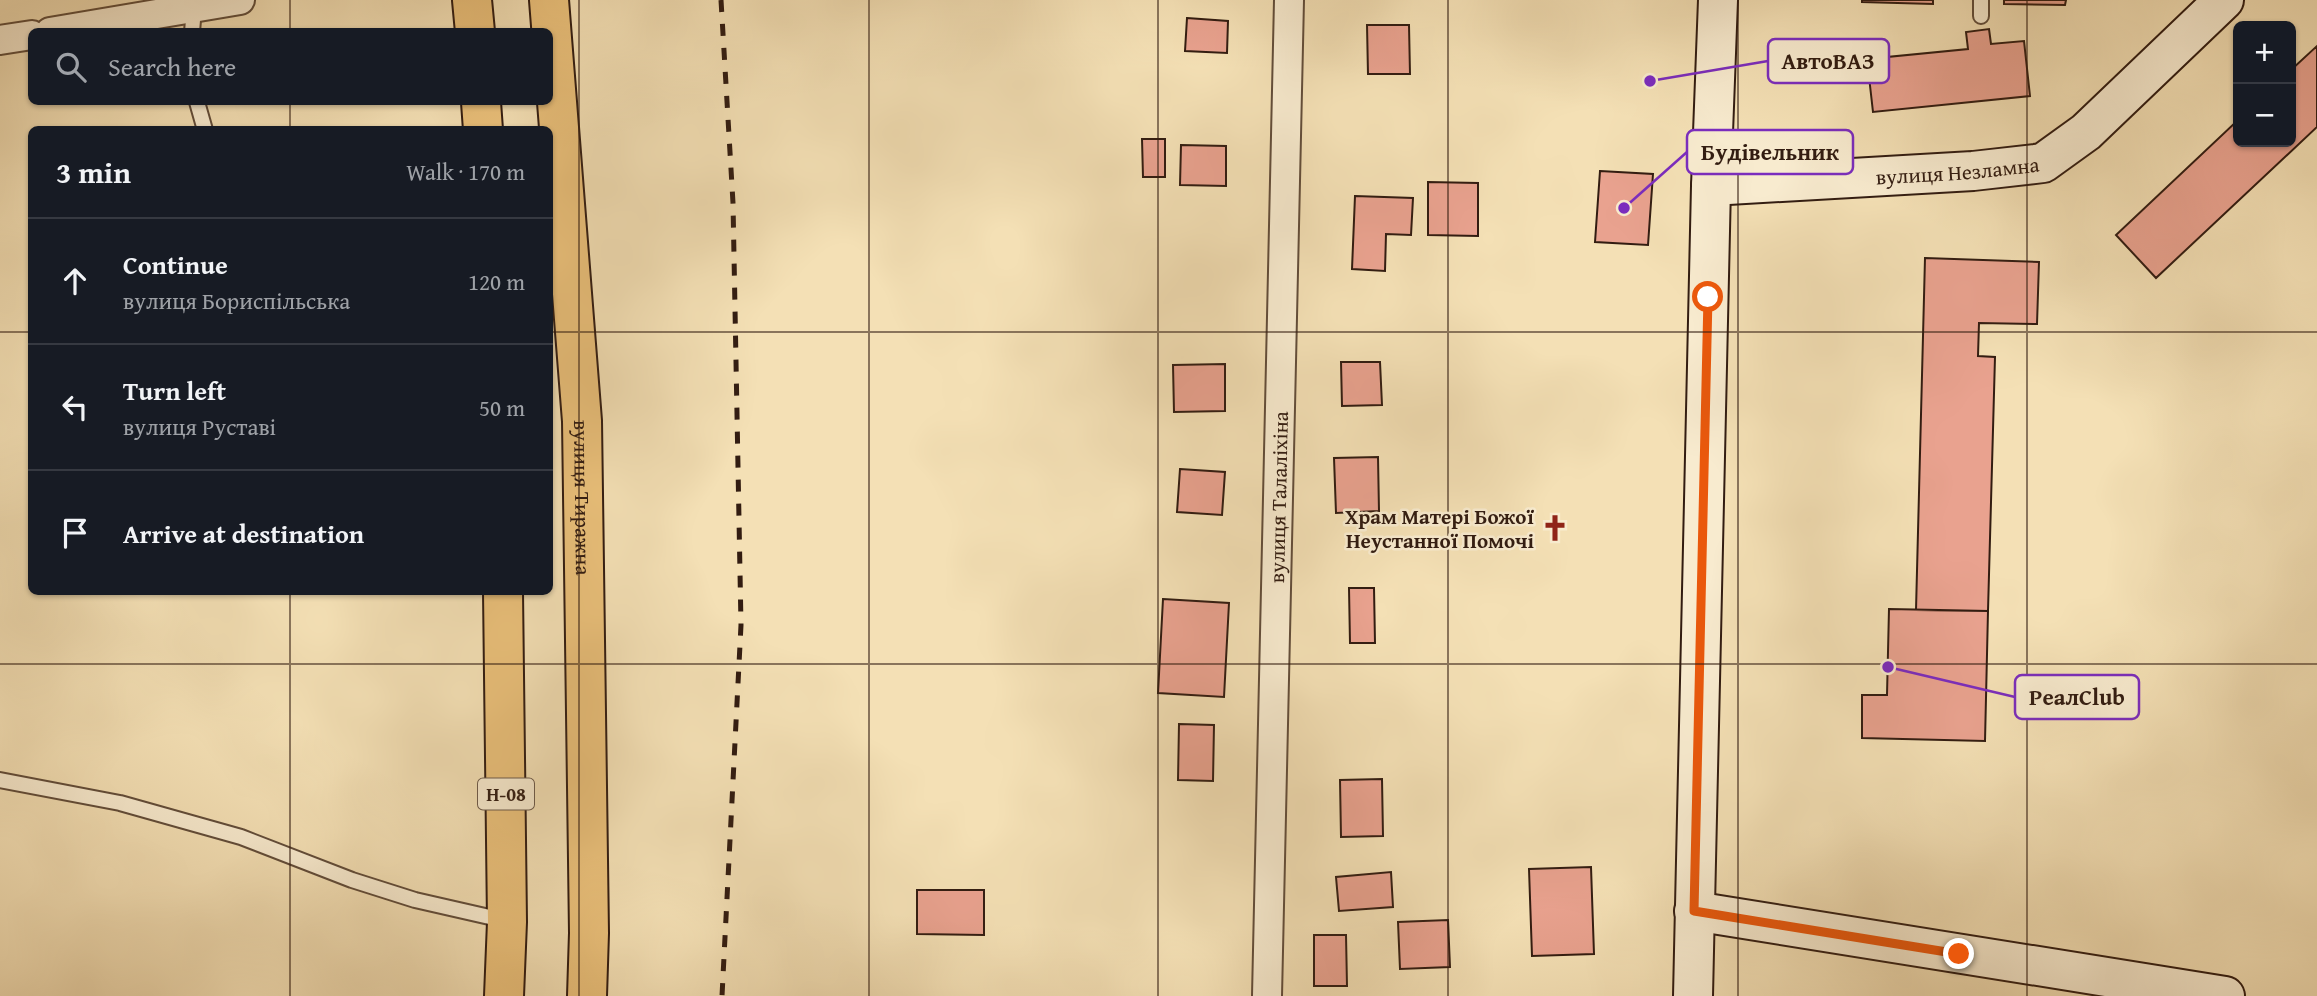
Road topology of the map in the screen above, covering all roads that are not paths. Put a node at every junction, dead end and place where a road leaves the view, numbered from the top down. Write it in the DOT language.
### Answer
graph roads {
  1 [pos="240,0"];
  2 [pos="472,0"];
  3 [pos="550,0"];
  4 [pos="1289,0"];
  5 [pos="1718,0"];
  6 [pos="1981,0"];
  7 [pos="2224,0"];
  8 [pos="1981,16"];
  9 [pos="193,20"];
  10 [pos="98,28"];
  11 [pos="475,28"];
  12 [pos="552,28"];
  13 [pos="28,36"];
  14 [pos="553,39"];
  15 [pos="0,40"];
  16 [pos="198,105"];
  17 [pos="481,105"];
  18 [pos="204,126"];
  19 [pos="483,126"];
  20 [pos="1711,186"];
  21 [pos="503,595"];
  22 [pos="0,780"];
  23 [pos="1694,911"];
  24 [pos="507,922"];
  25 [pos="504,996"];
  26 [pos="587,996"];
  27 [pos="1267,996"];
  28 [pos="1693,996"];
  29 [pos="2224,996"];
  1 -- 9 [label="street"];
  2 -- 11 [label="main road"];
  3 -- 12 [label="main road, вулиця Тиражна"];
  4 -- 27 [label="street, вулиця Талаліхіна"];
  5 -- 20 [label="street"];
  6 -- 8 [label="lane"];
  7 -- 20 [label="street, вулиця Незламна"];
  9 -- 10 [label="street"];
  13 -- 15 [label="street"];
  14 -- 26 [label="main road, вулиця Тиражна"];
  16 -- 18 [label="lane"];
  17 -- 19 [label="main road"];
  20 -- 23 [label="street"];
  21 -- 24 [label="main road, Н-08"];
  22 -- 24 [label="lane"];
  23 -- 28 [label="street"];
  23 -- 29 [label="street"];
  24 -- 25 [label="main road, Н-08"];
}
